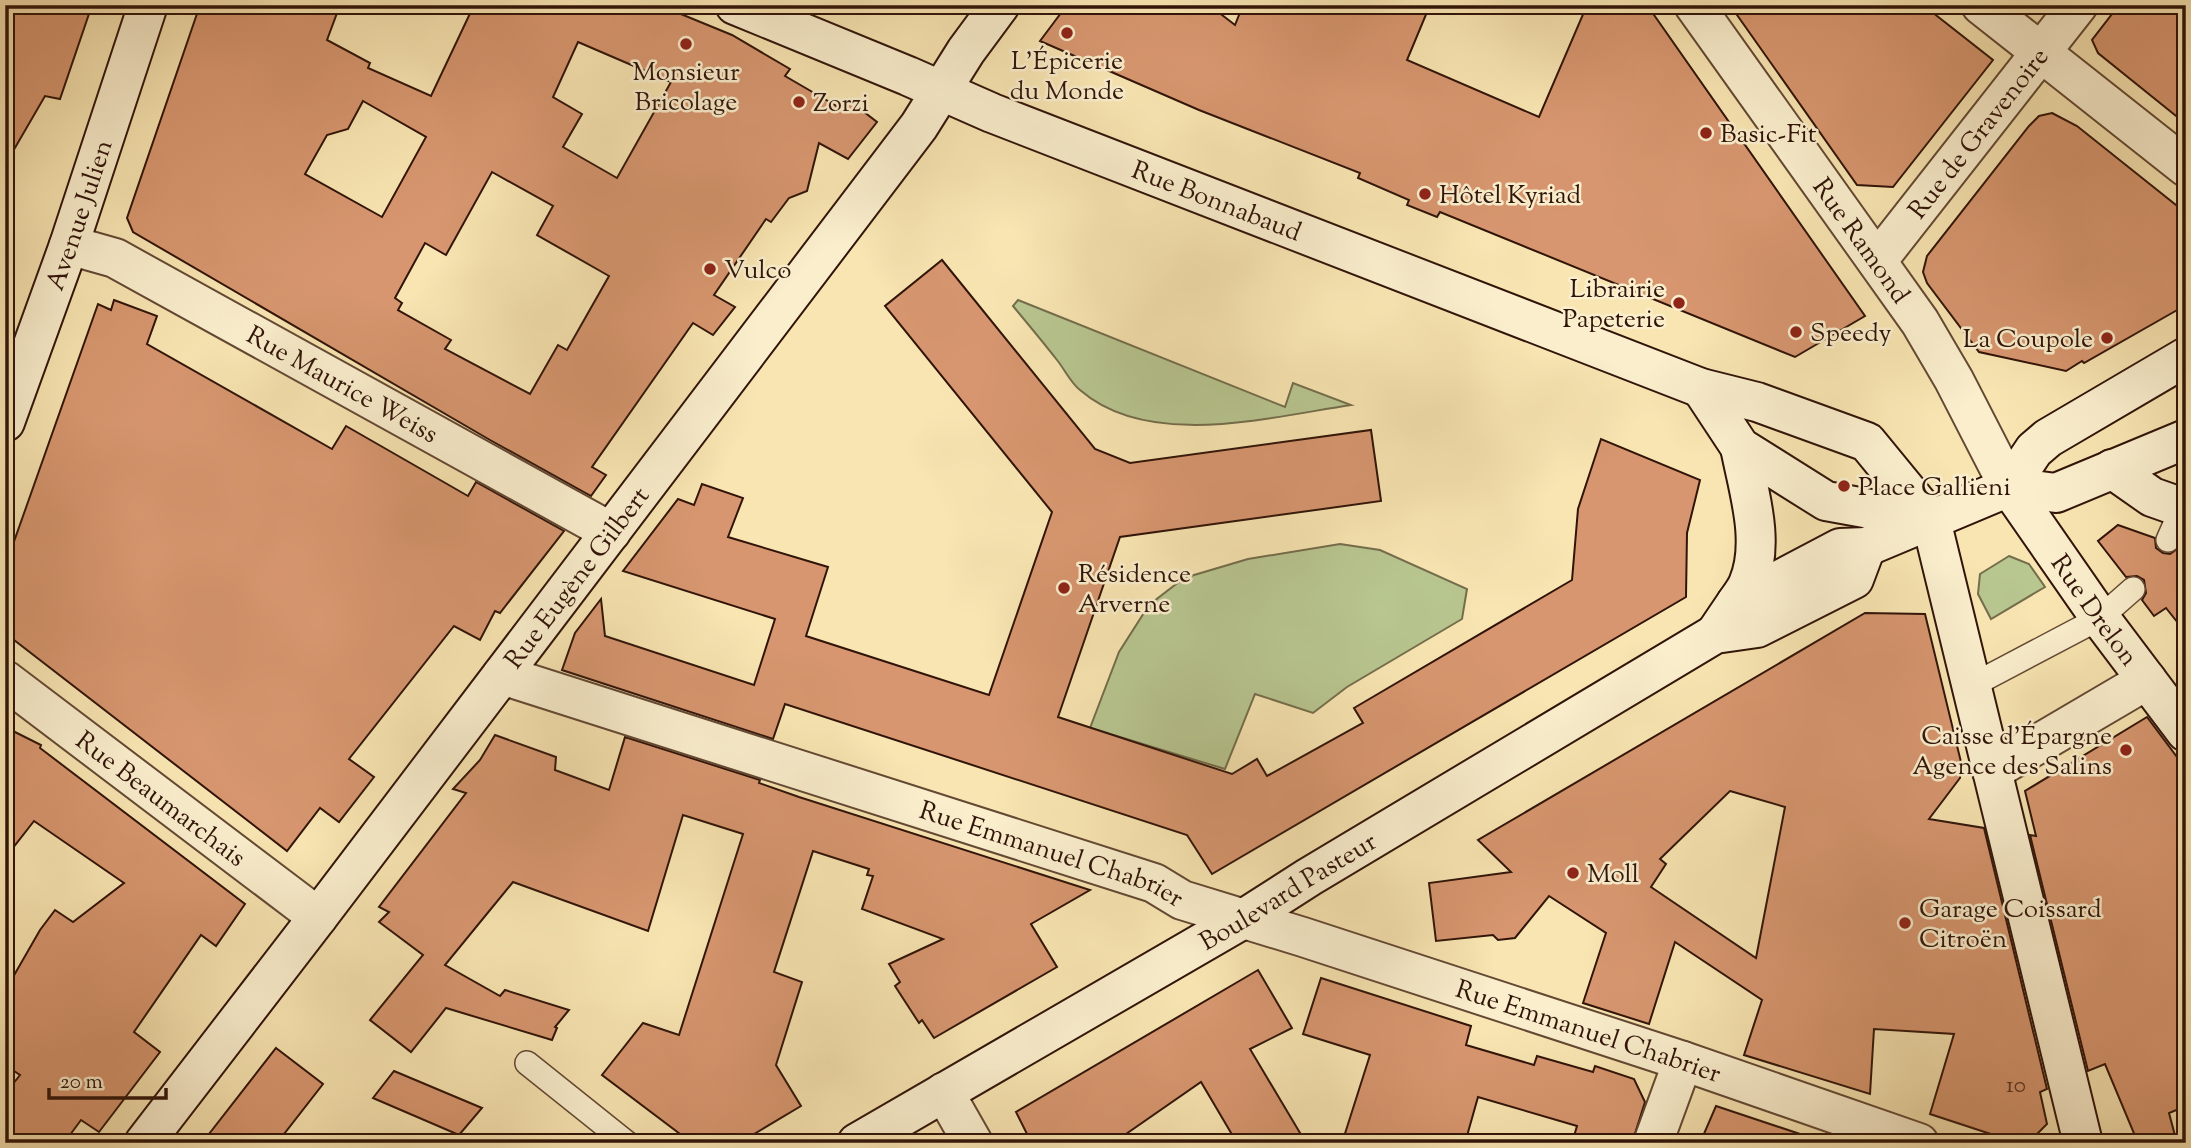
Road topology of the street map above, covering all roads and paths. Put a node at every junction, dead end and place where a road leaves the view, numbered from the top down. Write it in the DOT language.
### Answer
graph roads {
  1 [pos="148,5"];
  2 [pos="735,5"];
  3 [pos="1000,5"];
  4 [pos="1694,5"];
  5 [pos="1981,5"];
  6 [pos="2078,5"];
  7 [pos="2041,52"];
  8 [pos="942,92"];
  9 [pos="2186,167"];
  10 [pos="69,245"];
  11 [pos="1877,261"];
  12 [pos="2186,357"];
  13 [pos="1701,388"];
  14 [pos="5,422"];
  15 [pos="2186,439"];
  16 [pos="1740,447"];
  17 [pos="2112,469"];
  18 [pos="2009,487"];
  19 [pos="2179,519"];
  20 [pos="1931,520"];
  21 [pos="611,532"];
  22 [pos="1866,547"];
  23 [pos="2133,589"];
  24 [pos="1737,603"];
  25 [pos="2101,618"];
  26 [pos="1715,634"];
  27 [pos="502,675"];
  28 [pos="5,680"];
  29 [pos="2147,680"];
  30 [pos="1971,686"];
  31 [pos="2186,732"];
  32 [pos="1992,771"];
  33 [pos="318,917"];
  34 [pos="1245,918"];
  35 [pos="1683,1061"];
  36 [pos="527,1063"];
  37 [pos="944,1092"];
  38 [pos="144,1143"];
  39 [pos="627,1143"];
  40 [pos="857,1143"];
  41 [pos="973,1143"];
  42 [pos="1653,1143"];
  43 [pos="1919,1143"];
  44 [pos="2083,1143"];
  1 -- 10 [label="main road, Avenue Julien"];
  2 -- 8 [label="main road, Rue Bonnabaud"];
  3 -- 8 [label="main road, Rue Eugène Gilbert"];
  4 -- 11 [label="main road, Rue Ramond"];
  5 -- 7 [label="main road"];
  6 -- 7 [label="main road, Rue de Gravenoire"];
  7 -- 9 [label="main road"];
  7 -- 11 [label="main road, Rue de Gravenoire"];
  8 -- 13 [label="main road, Rue Bonnabaud"];
  8 -- 21 [label="main road, Rue Eugène Gilbert"];
  10 -- 14 [label="main road, Avenue Julien"];
  10 -- 21 [label="main road, Rue Maurice Weiss"];
  11 -- 18 [label="main road, Rue Ramond"];
  12 -- 18 [label="main road"];
  13 -- 16 [label="main road"];
  13 -- 20 [label="main road, Rue Bonnabaud"];
  15 -- 17 [label="main road"];
  16 -- 20 [label="main road"];
  16 -- 24 [label="main road"];
  17 -- 18 [label="main road"];
  17 -- 19 [label="main road"];
  18 -- 20 [label="main road, Boulevard Pasteur"];
  18 -- 25 [label="main road, Rue Drelon"];
  20 -- 22 [label="main road, Boulevard Pasteur"];
  20 -- 30 [label="main road"];
  21 -- 27 [label="main road, Rue Eugène Gilbert"];
  22 -- 24 [label="main road, Boulevard Pasteur"];
  22 -- 26 [label="main road, Boulevard Pasteur"];
  23 -- 25 [label="lane"];
  24 -- 26 [label="main road, Boulevard Pasteur"];
  25 -- 29 [label="main road, Rue Drelon"];
  25 -- 30 [label="lane"];
  26 -- 34 [label="main road, Boulevard Pasteur"];
  27 -- 33 [label="main road, Rue Eugène Gilbert"];
  27 -- 34 [label="main road, Rue Emmanuel Chabrier"];
  28 -- 33 [label="main road, Rue Beaumarchais"];
  29 -- 31 [label="main road, Rue Drelon"];
  29 -- 32 [label="main road"];
  30 -- 32 [label="main road"];
  32 -- 44 [label="main road"];
  33 -- 38 [label="main road, Rue Eugène Gilbert"];
  34 -- 35 [label="main road, Rue Emmanuel Chabrier"];
  34 -- 37 [label="main road, Boulevard Pasteur"];
  35 -- 42 [label="main road"];
  35 -- 43 [label="main road, Rue Emmanuel Chabrier"];
  36 -- 39 [label="lane"];
  37 -- 40 [label="main road, Boulevard Pasteur"];
  37 -- 41 [label="main road"];
}
